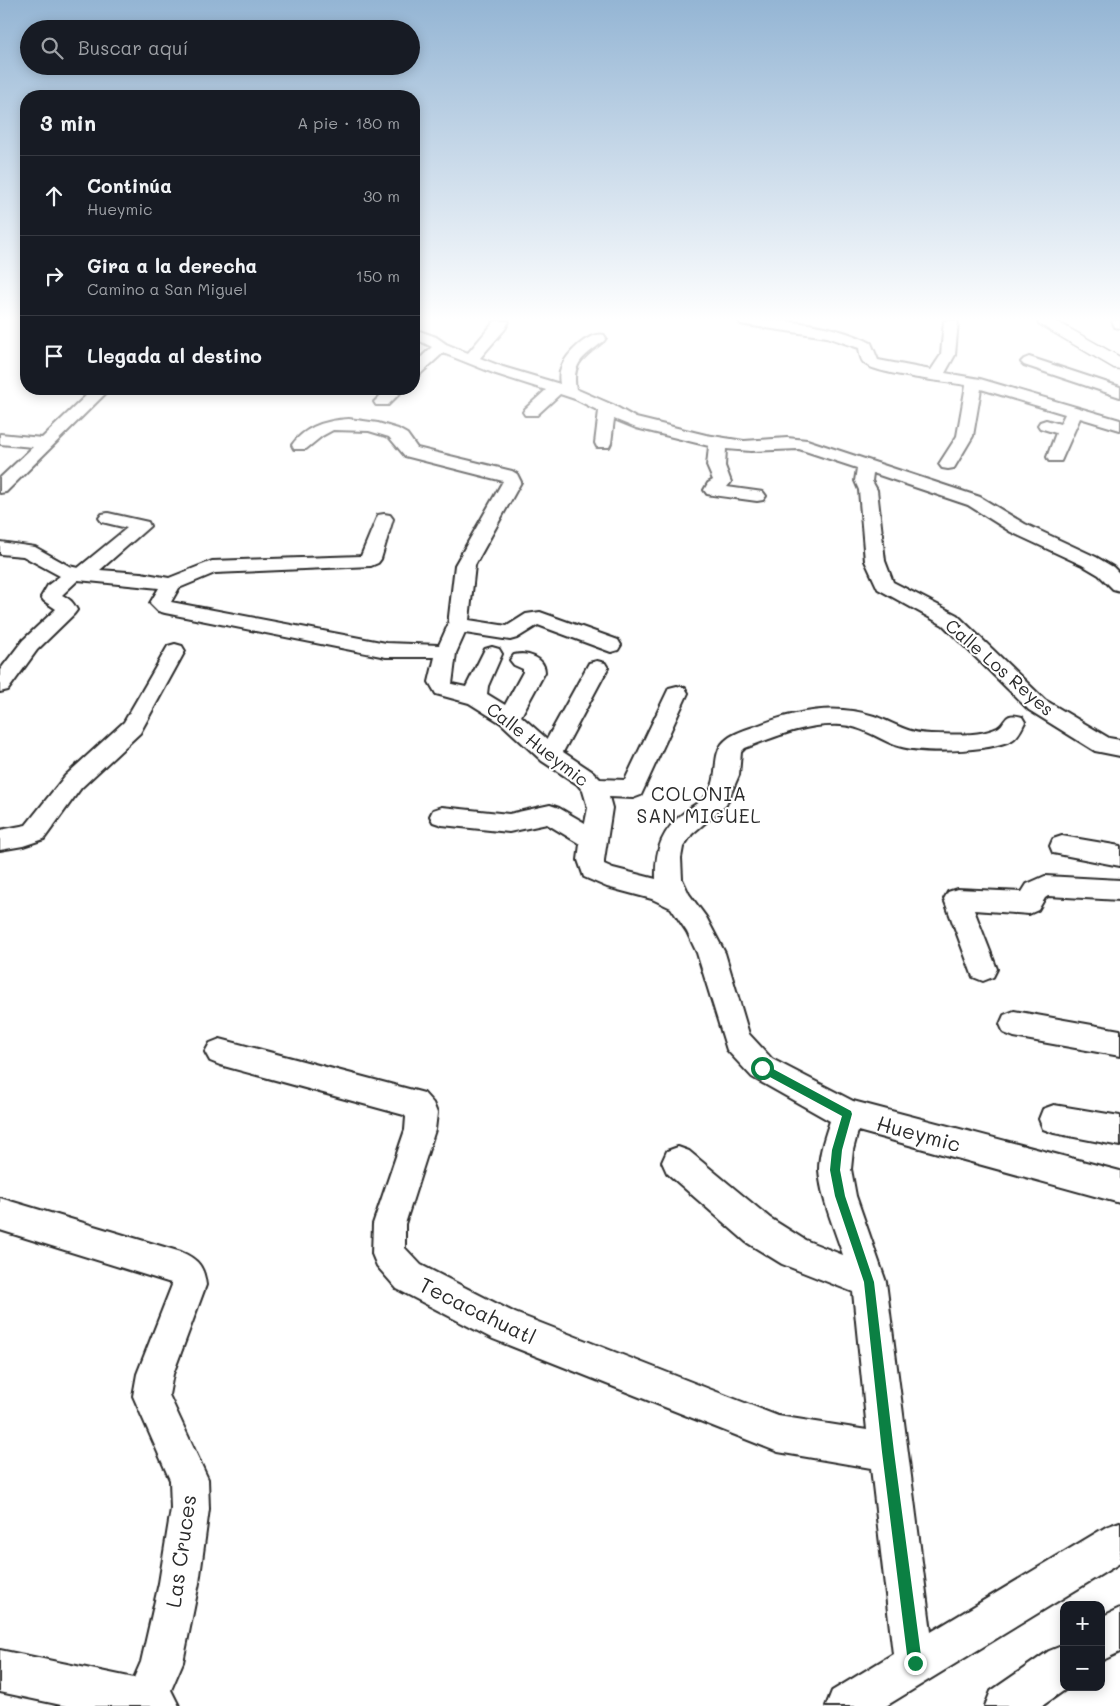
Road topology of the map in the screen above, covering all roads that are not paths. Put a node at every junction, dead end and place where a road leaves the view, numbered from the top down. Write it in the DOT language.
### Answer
graph roads {
  1 [pos="90,401"];
  2 [pos="548,401"];
  3 [pos="589,401"];
  4 [pos="971,401"];
  5 [pos="1039,401"];
  6 [pos="607,408"];
  7 [pos="1075,411"];
  8 [pos="531,412"];
  9 [pos="1046,424"];
  10 [pos="1120,425"];
  11 [pos="1065,431"];
  12 [pos="0,439"];
  13 [pos="718,441"];
  14 [pos="44,443"];
  15 [pos="603,443"];
  16 [pos="300,445"];
  17 [pos="1055,457"];
  18 [pos="948,464"];
  19 [pos="867,466"];
  20 [pos="0,488"];
  21 [pos="757,496"];
  22 [pos="108,518"];
  23 [pos="384,519"];
  24 [pos="0,548"];
  25 [pos="78,574"];
  26 [pos="171,584"];
  27 [pos="1120,584"];
  28 [pos="458,625"];
  29 [pos="611,645"];
  30 [pos="175,651"];
  31 [pos="446,653"];
  32 [pos="492,654"];
  33 [pos="521,660"];
  34 [pos="597,668"];
  35 [pos="0,685"];
  36 [pos="677,693"];
  37 [pos="476,697"];
  38 [pos="509,718"];
  39 [pos="1014,722"];
  40 [pos="1120,748"];
  41 [pos="550,755"];
  42 [pos="594,788"];
  43 [pos="442,816"];
  44 [pos="0,840"];
  45 [pos="593,840"];
  46 [pos="1062,846"];
  47 [pos="1120,856"];
  48 [pos="1120,890"];
  49 [pos="680,901"];
  50 [pos="983,969"];
  51 [pos="1014,1024"];
  52 [pos="737,1041"];
  53 [pos="1120,1043"];
  54 [pos="220,1052"];
  55 [pos="847,1114"];
  56 [pos="1054,1119"];
  57 [pos="1120,1131"];
  58 [pos="678,1162"];
  59 [pos="1120,1187"];
  60 [pos="0,1214"];
  61 [pos="869,1282"];
  62 [pos="888,1452"];
  63 [pos="1120,1541"];
  64 [pos="1120,1628"];
  65 [pos="1105,1638"];
  66 [pos="915,1663"];
  67 [pos="1060,1669"];
  68 [pos="0,1672"];
  69 [pos="150,1705"];
  70 [pos="847,1706"];
  71 [pos="1006,1706"];
  1 -- 14 [label="street"];
  2 -- 8 [label="street"];
  3 -- 6 [label="street"];
  4 -- 18 [label="street"];
  5 -- 7 [label="street"];
  6 -- 13 [label="street"];
  6 -- 15 [label="street"];
  7 -- 10 [label="street"];
  7 -- 11 [label="street"];
  9 -- 11 [label="street"];
  11 -- 17 [label="street"];
  12 -- 14 [label="street"];
  13 -- 19 [label="street"];
  13 -- 21 [label="street"];
  14 -- 20 [label="street"];
  16 -- 28 [label="street, Calle Hueymic"];
  19 -- 27 [label="street"];
  19 -- 40 [label="street, Calle Los Reyes"];
  22 -- 25 [label="street"];
  23 -- 26 [label="street"];
  24 -- 25 [label="street"];
  25 -- 26 [label="street"];
  25 -- 35 [label="street"];
  26 -- 31 [label="street"];
  28 -- 29 [label="street"];
  28 -- 31 [label="street, Calle Hueymic"];
  30 -- 44 [label="street"];
  31 -- 37 [label="street, Calle Hueymic"];
  32 -- 37 [label="street"];
  33 -- 38 [label="street"];
  34 -- 41 [label="street"];
  36 -- 42 [label="street"];
  37 -- 38 [label="street, Calle Hueymic"];
  38 -- 41 [label="street, Calle Hueymic"];
  39 -- 49 [label="street"];
  41 -- 42 [label="street, Calle Hueymic"];
  42 -- 45 [label="street, Calle Hueymic"];
  43 -- 45 [label="street"];
  45 -- 49 [label="street, Calle Hueymic"];
  46 -- 47 [label="street"];
  48 -- 50 [label="street"];
  49 -- 52 [label="street, Calle Hueymic"];
  51 -- 53 [label="street"];
  52 -- 55 [label="street, Hueymic"];
  54 -- 62 [label="street, Tecacahuatl"];
  55 -- 59 [label="street, Hueymic"];
  55 -- 61 [label="street"];
  56 -- 57 [label="street"];
  58 -- 61 [label="street"];
  60 -- 69 [label="street, Las Cruces"];
  61 -- 62 [label="street"];
  62 -- 66 [label="street"];
  63 -- 66 [label="street"];
  64 -- 65 [label="street"];
  66 -- 70 [label="street"];
  67 -- 71 [label="street"];
  68 -- 69 [label="street"];
}
